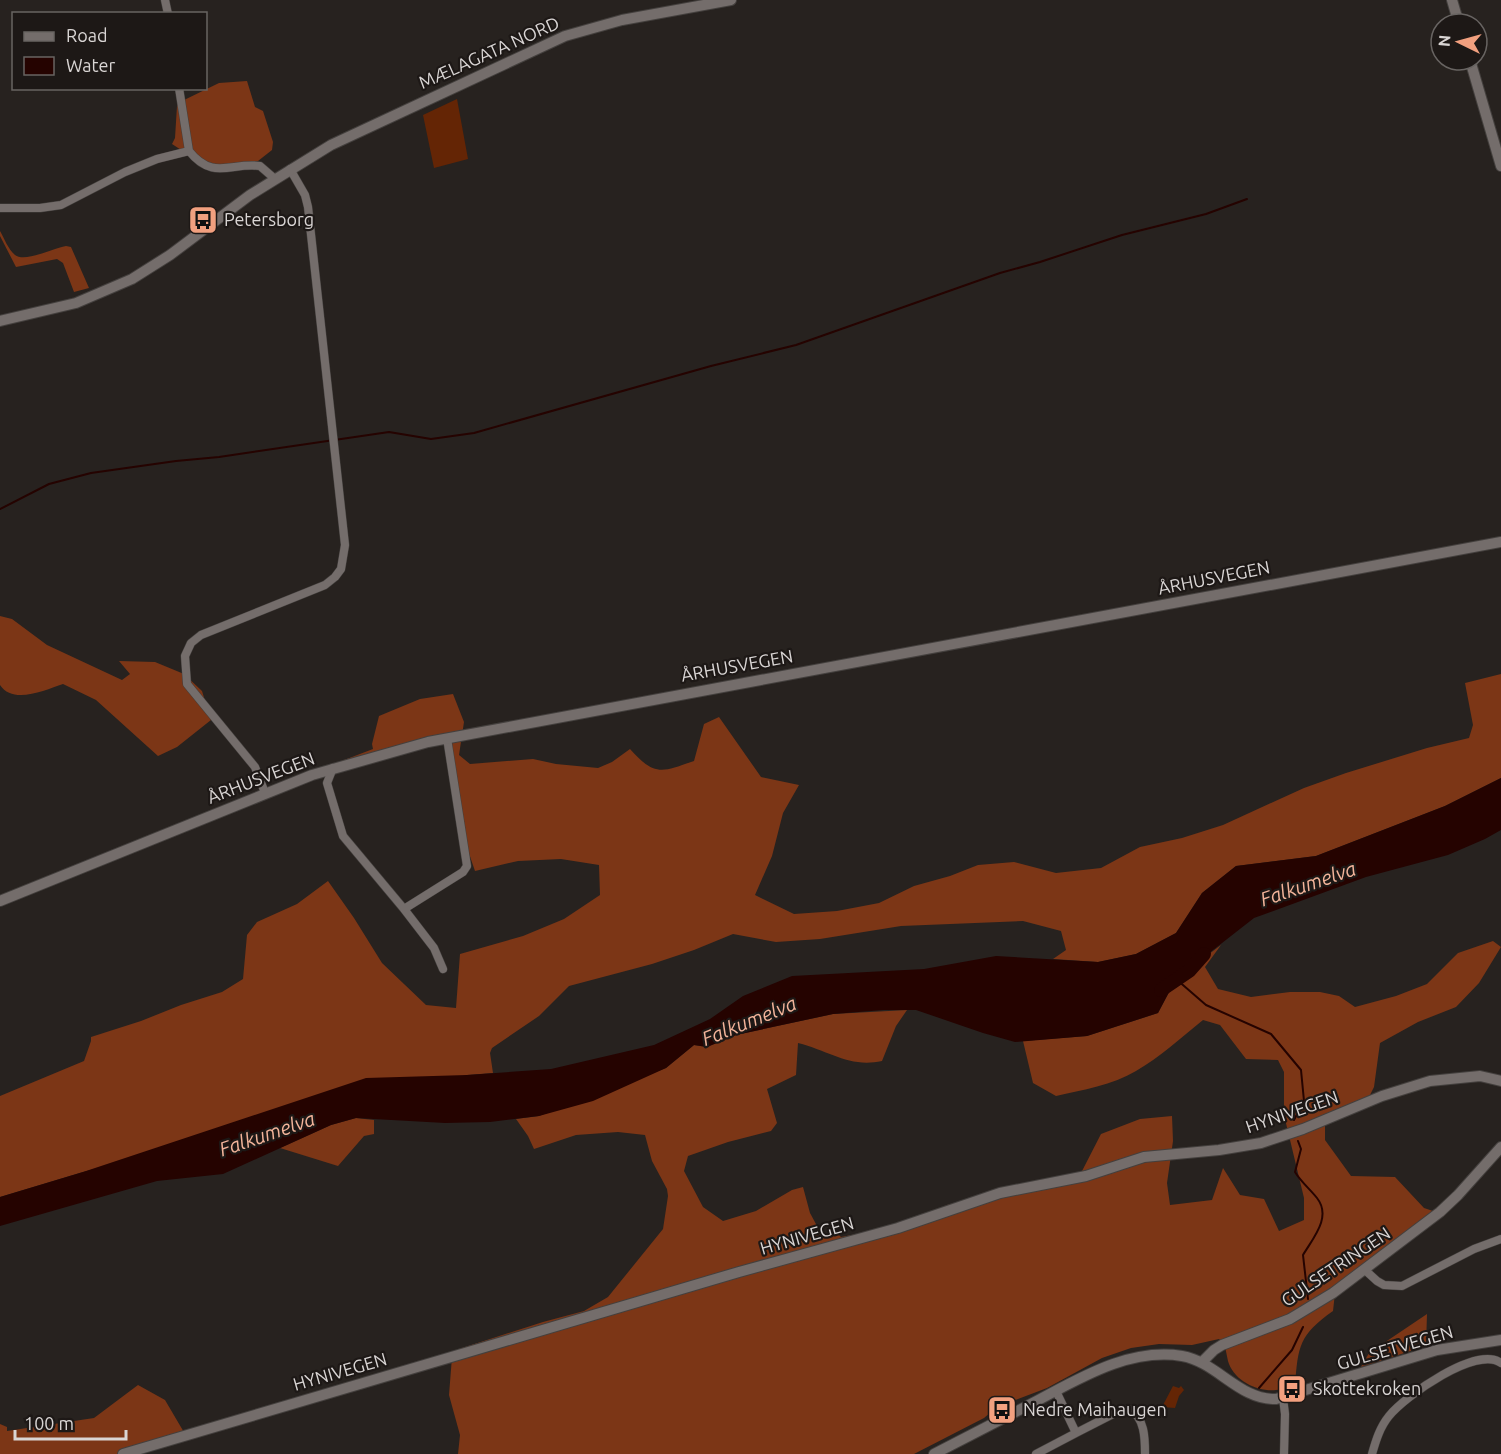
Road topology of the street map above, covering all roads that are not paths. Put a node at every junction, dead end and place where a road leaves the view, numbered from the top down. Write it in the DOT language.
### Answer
graph roads {
  1 [pos="730,0"];
  2 [pos="1474,72"];
  3 [pos="179,90"];
  4 [pos="189,152"];
  5 [pos="1501,166"];
  6 [pos="290,169"];
  7 [pos="275,178"];
  8 [pos="0,208"];
  9 [pos="0,321"];
  10 [pos="1501,542"];
  11 [pos="447,738"];
  12 [pos="333,768"];
  13 [pos="312,775"];
  14 [pos="327,783"];
  15 [pos="265,792"];
  16 [pos="0,901"];
  17 [pos="404,909"];
  18 [pos="443,969"];
  19 [pos="1501,1081"];
  20 [pos="1501,1147"];
  21 [pos="1501,1239"];
  22 [pos="1365,1270"];
  23 [pos="1501,1340"];
  24 [pos="1202,1362"];
  25 [pos="1501,1363"];
  26 [pos="1056,1391"];
  27 [pos="1283,1398"];
  28 [pos="1076,1433"];
  29 [pos="123,1454"];
  30 [pos="934,1454"];
  31 [pos="1036,1454"];
  32 [pos="1145,1454"];
  33 [pos="1284,1454"];
  34 [pos="1372,1454"];
  1 -- 6 [label="street, MÆLAGATA NORD"];
  2 -- 5 [label="street"];
  3 -- 4 [label="street"];
  4 -- 7 [label="street"];
  4 -- 8 [label="street"];
  6 -- 7 [label="street, MÆLAGATA NORD"];
  6 -- 15 [label="street"];
  7 -- 9 [label="street, MÆLAGATA NORD"];
  10 -- 11 [label="street, ÅRHUSVEGEN"];
  11 -- 12 [label="street, ÅRHUSVEGEN"];
  11 -- 17 [label="street"];
  12 -- 13 [label="street, ÅRHUSVEGEN"];
  12 -- 14 [label="street"];
  13 -- 14 [label="street"];
  13 -- 15 [label="street, ÅRHUSVEGEN"];
  14 -- 17 [label="street"];
  15 -- 16 [label="street, ÅRHUSVEGEN"];
  17 -- 18 [label="street"];
  19 -- 29 [label="street, HYNIVEGEN"];
  20 -- 22 [label="street, GULSETRINGEN"];
  21 -- 22 [label="street"];
  22 -- 24 [label="street, GULSETRINGEN"];
  23 -- 27 [label="street, GULSETVEGEN"];
  24 -- 26 [label="street"];
  24 -- 27 [label="street, GULSETVEGEN"];
  25 -- 34 [label="street"];
  26 -- 28 [label="street"];
  26 -- 30 [label="street"];
  27 -- 33 [label="street"];
  28 -- 31 [label="street"];
  28 -- 32 [label="street"];
}
